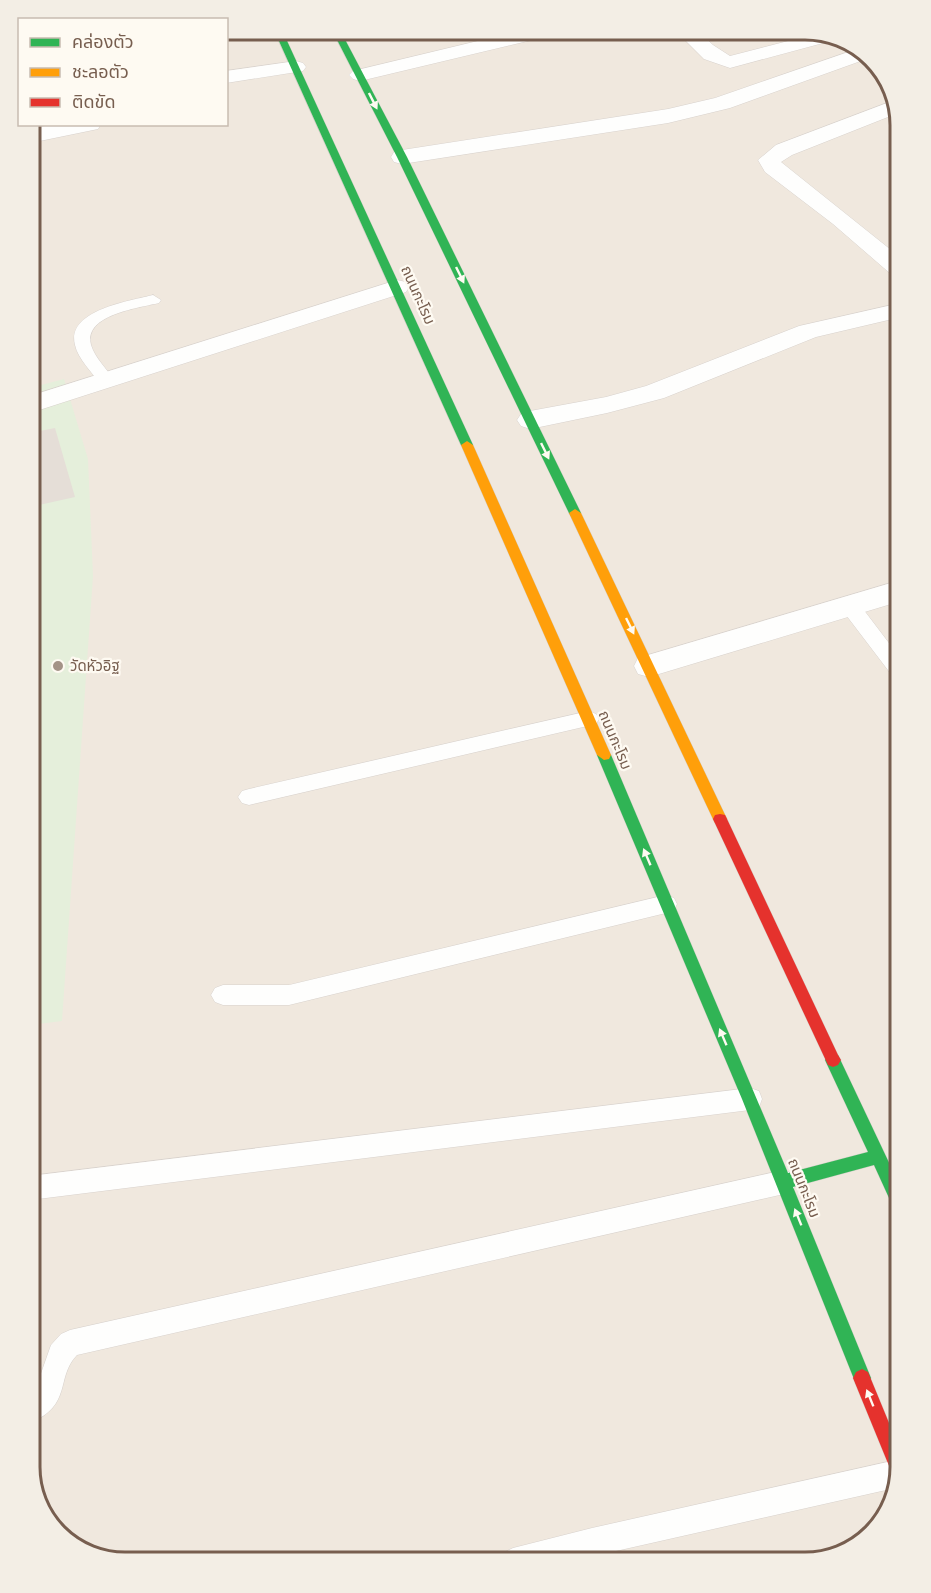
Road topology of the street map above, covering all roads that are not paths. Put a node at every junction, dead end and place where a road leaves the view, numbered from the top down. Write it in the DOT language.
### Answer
graph roads {
  1 [pos="284,40"];
  2 [pos="340,40"];
  3 [pos="505,41"];
  4 [pos="697,41"];
  5 [pos="811,41"];
  6 [pos="829,44"];
  7 [pos="855,56"];
  8 [pos="844,60"];
  9 [pos="730,62"];
  10 [pos="354,76"];
  11 [pos="228,77"];
  12 [pos="305,78"];
  13 [pos="758,91"];
  14 [pos="889,109"];
  15 [pos="80,126"];
  16 [pos="41,134"];
  17 [pos="402,157"];
  18 [pos="890,261"];
  19 [pos="397,287"];
  20 [pos="153,300"];
  21 [pos="890,312"];
  22 [pos="106,380"];
  23 [pos="41,401"];
  24 [pos="530,420"];
  25 [pos="890,593"];
  26 [pos="850,606"];
  27 [pos="890,659"];
  28 [pos="649,666"];
  29 [pos="588,719"];
  30 [pos="249,797"];
  31 [pos="666,904"];
  32 [pos="223,995"];
  33 [pos="750,1099"];
  34 [pos="890,1155"];
  35 [pos="784,1182"];
  36 [pos="40,1187"];
  37 [pos="40,1402"];
  38 [pos="890,1447"];
  39 [pos="890,1475"];
  40 [pos="596,1552"];
  1 -- 12 [label="main road, ถนนกะโรม"];
  2 -- 10 [label="main road"];
  3 -- 10 [label="street"];
  4 -- 9 [label="street"];
  5 -- 9 [label="street"];
  6 -- 8 [label="street"];
  7 -- 8 [label="street"];
  8 -- 13 [label="street"];
  9 -- 13 [label="street"];
  10 -- 17 [label="main road, one-way"];
  11 -- 12 [label="street"];
  12 -- 19 [label="main road, ถนนกะโรม"];
  13 -- 17 [label="street"];
  14 -- 18 [label="street"];
  15 -- 16 [label="street"];
  17 -- 24 [label="main road, one-way"];
  19 -- 22 [label="street"];
  19 -- 29 [label="main road, ถนนกะโรม"];
  20 -- 22 [label="lane"];
  21 -- 24 [label="street"];
  22 -- 23 [label="street"];
  24 -- 28 [label="main road, one-way"];
  25 -- 26 [label="street"];
  26 -- 27 [label="lane"];
  26 -- 28 [label="street"];
  28 -- 34 [label="main road"];
  29 -- 30 [label="lane"];
  31 -- 29 [label="main road, ถนนกะโรม, one-way"];
  31 -- 32 [label="lane"];
  33 -- 31 [label="main road, ถนนกะโรม, one-way"];
  33 -- 35 [label="main road, ถนนกะโรม"];
  33 -- 36 [label="lane"];
  34 -- 35 [label="main road"];
  35 -- 37 [label="lane"];
  38 -- 35 [label="main road, ถนนกะโรม, one-way"];
  39 -- 40 [label="lane"];
}
